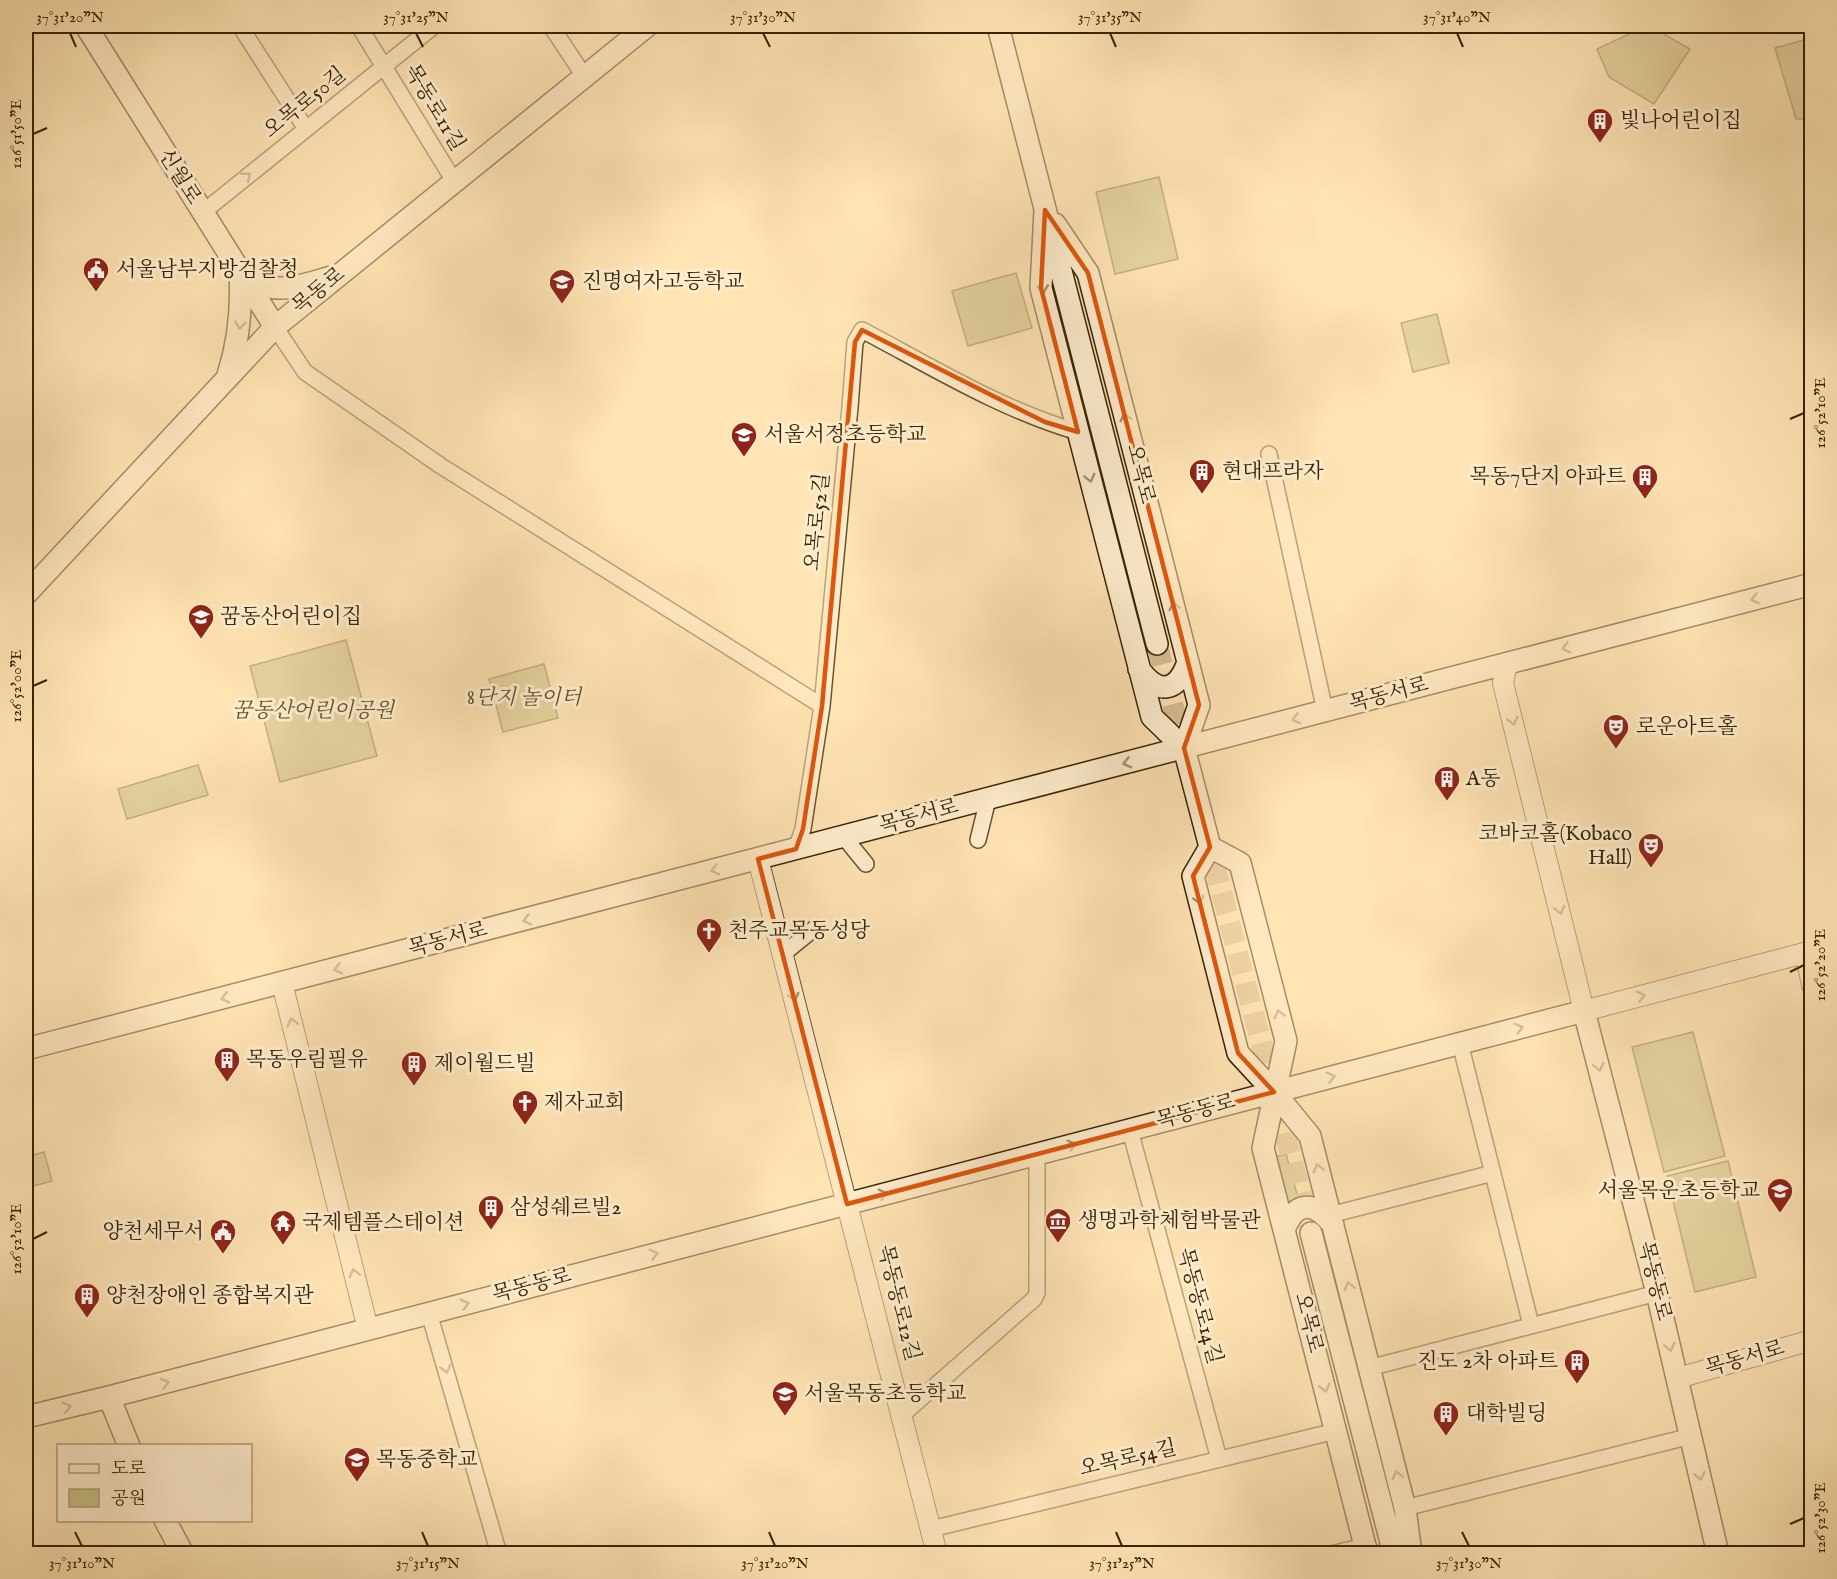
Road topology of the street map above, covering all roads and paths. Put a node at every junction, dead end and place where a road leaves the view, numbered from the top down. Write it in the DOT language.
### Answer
graph roads {
  1 [pos="86,26"];
  2 [pos="240,26"];
  3 [pos="358,26"];
  4 [pos="434,26"];
  5 [pos="551,26"];
  6 [pos="646,26"];
  7 [pos="998,26"];
  8 [pos="384,67"];
  9 [pos="584,76"];
  10 [pos="306,129"];
  11 [pos="454,181"];
  12 [pos="1045,210"];
  13 [pos="202,213"];
  14 [pos="239,269"];
  15 [pos="337,275"];
  16 [pos="275,327"];
  17 [pos="227,379"];
  18 [pos="1078,432"];
  19 [pos="1269,454"];
  20 [pos="1812,584"];
  21 [pos="30,586"];
  22 [pos="26,605"];
  23 [pos="1157,644"];
  24 [pos="1188,662"];
  25 [pos="1507,664"];
  26 [pos="1139,669"];
  27 [pos="822,706"];
  28 [pos="1325,711"];
  29 [pos="1184,748"];
  30 [pos="988,800"];
  31 [pos="844,837"];
  32 [pos="978,840"];
  33 [pos="1210,847"];
  34 [pos="796,849"];
  35 [pos="758,859"];
  36 [pos="866,864"];
  37 [pos="815,928"];
  38 [pos="1811,951"];
  39 [pos="783,954"];
  40 [pos="282,983"];
  41 [pos="1812,985"];
  42 [pos="1584,1011"];
  43 [pos="1460,1043"];
  44 [pos="26,1049"];
  45 [pos="1274,1092"];
  46 [pos="1130,1130"];
  47 [pos="1037,1154"];
  48 [pos="1493,1173"];
  49 [pos="847,1204"];
  50 [pos="1332,1220"];
  51 [pos="1284,1230"];
  52 [pos="1311,1233"];
  53 [pos="1657,1293"];
  54 [pos="429,1313"];
  55 [pos="1531,1325"];
  56 [pos="368,1329"];
  57 [pos="1812,1340"];
  58 [pos="1369,1368"];
  59 [pos="1678,1378"];
  60 [pos="109,1397"];
  61 [pos="902,1415"];
  62 [pos="26,1417"];
  63 [pos="1336,1431"];
  64 [pos="1691,1436"];
  65 [pos="128,1444"];
  66 [pos="1219,1459"];
  67 [pos="1405,1508"];
  68 [pos="166,1522"];
  69 [pos="931,1529"];
  70 [pos="1367,1550"];
  71 [pos="183,1554"];
  72 [pos="500,1554"];
  73 [pos="937,1554"];
  74 [pos="1331,1554"];
  75 [pos="1394,1554"];
  76 [pos="1411,1554"];
  77 [pos="1718,1554"];
  1 -- 13 [label="main road, 신월로"];
  2 -- 10 [label="street"];
  3 -- 8 [label="street, 목동로11길"];
  4 -- 8 [label="street, 오목로50길"];
  5 -- 9 [label="street"];
  6 -- 9 [label="main road, 목동로"];
  7 -- 12 [label="main road, 오목로"];
  8 -- 10 [label="street, 오목로50길"];
  8 -- 11 [label="street, 목동로11길"];
  9 -- 11 [label="main road, 목동로"];
  13 -- 10 [label="street, 오목로50길, one-way"];
  11 -- 15 [label="main road, 목동로"];
  12 -- 18 [label="main road, 오목로, one-way"];
  12 -- 23 [label="main road, 오목로"];
  24 -- 12 [label="main road, 오목로, one-way"];
  13 -- 14 [label="main road, 신월로"];
  14 -- 15 [label="main road"];
  14 -- 16 [label="main road, 신월로"];
  14 -- 17 [label="main road, one-way"];
  15 -- 16 [label="main road, 목동로"];
  16 -- 17 [label="main road, 목동로"];
  16 -- 27 [label="street"];
  17 -- 21 [label="main road, 목동로"];
  18 -- 26 [label="main road, 오목로, one-way"];
  18 -- 27 [label="street, 오목로52길"];
  19 -- 28 [label="street"];
  20 -- 25 [label="main road, 목동서로, one-way"];
  21 -- 22 [label="main road, 목동로"];
  24 -- 26 [label="main road"];
  24 -- 29 [label="main road, 오목로"];
  25 -- 28 [label="main road, 목동서로"];
  25 -- 42 [label="street, one-way"];
  26 -- 29 [label="main road, 오목로"];
  27 -- 34 [label="street, 오목로52길"];
  28 -- 29 [label="main road, 목동서로, one-way"];
  29 -- 30 [label="main road, 목동서로, one-way"];
  29 -- 33 [label="main road"];
  30 -- 31 [label="main road, 목동서로"];
  30 -- 32 [label="street"];
  31 -- 34 [label="main road, 목동서로"];
  31 -- 36 [label="street"];
  33 -- 45 [label="main road, one-way"];
  45 -- 33 [label="main road, 오목로, one-way"];
  34 -- 35 [label="main road, 목동서로"];
  35 -- 39 [label="street, 목동동로12길"];
  35 -- 40 [label="main road, 목동서로, one-way"];
  37 -- 39 [label="street"];
  38 -- 41 [label="street"];
  42 -- 38 [label="street, 목동동로, one-way"];
  39 -- 49 [label="street, 목동동로12길, one-way"];
  40 -- 44 [label="main road, 목동서로, one-way"];
  56 -- 40 [label="street, one-way"];
  43 -- 42 [label="main road, 목동동로, one-way"];
  42 -- 53 [label="main road, 목동동로, one-way"];
  45 -- 43 [label="main road, 목동동로, one-way"];
  43 -- 48 [label="street"];
  45 -- 46 [label="main road, 목동동로"];
  50 -- 45 [label="main road, one-way"];
  45 -- 51 [label="main road, 오목로"];
  47 -- 46 [label="main road, 목동동로, one-way"];
  46 -- 66 [label="street, 목동동로14길"];
  49 -- 47 [label="main road, 목동동로, one-way"];
  47 -- 61 [label="street"];
  48 -- 50 [label="street"];
  48 -- 55 [label="street"];
  54 -- 49 [label="main road, 목동동로, one-way"];
  49 -- 61 [label="street, 목동동로12길"];
  50 -- 51 [label="main road"];
  58 -- 50 [label="main road, one-way"];
  51 -- 63 [label="main road, 오목로, one-way"];
  52 -- 75 [label="main road, 오목로"];
  53 -- 55 [label="street"];
  53 -- 59 [label="main road, 목동동로, one-way"];
  54 -- 56 [label="main road, 목동동로"];
  54 -- 72 [label="street, one-way"];
  55 -- 58 [label="street"];
  60 -- 56 [label="main road, 목동동로, one-way"];
  57 -- 59 [label="street, 목동서로"];
  67 -- 58 [label="main road, one-way"];
  59 -- 64 [label="main road, 목동동로"];
  62 -- 60 [label="main road, 목동동로, one-way"];
  60 -- 65 [label="main road"];
  61 -- 69 [label="street, 목동동로12길"];
  63 -- 66 [label="street, 오목로54길"];
  63 -- 70 [label="main road, 오목로"];
  64 -- 67 [label="street"];
  64 -- 77 [label="main road, 목동동로, one-way"];
  66 -- 69 [label="street, 오목로54길"];
  67 -- 76 [label="main road"];
  68 -- 71 [label="main road"];
  69 -- 73 [label="street, 목동동로12길"];
  70 -- 74 [label="street"];
}
